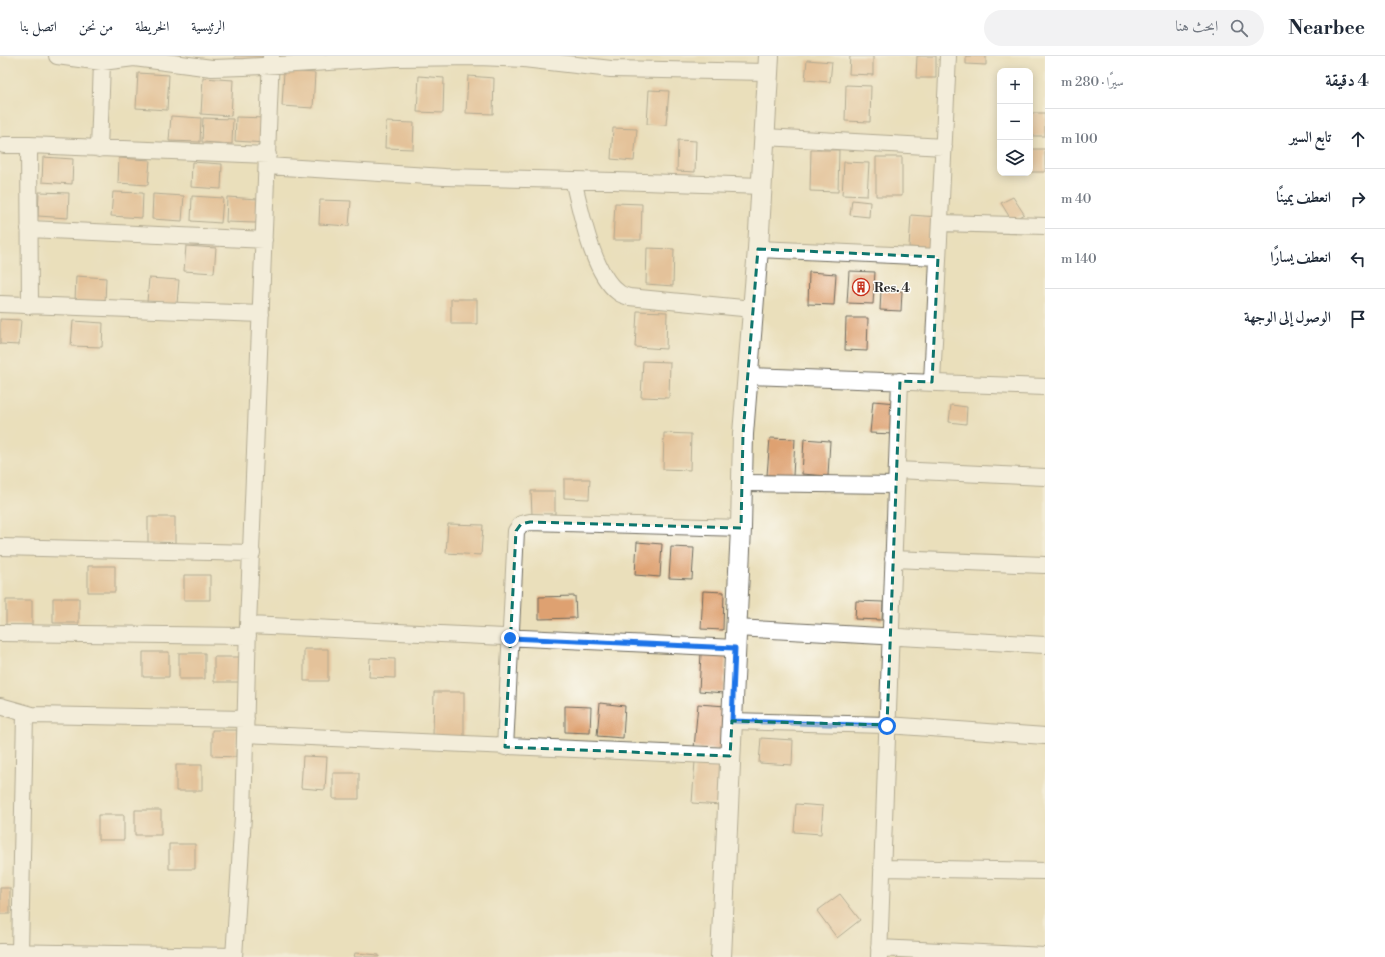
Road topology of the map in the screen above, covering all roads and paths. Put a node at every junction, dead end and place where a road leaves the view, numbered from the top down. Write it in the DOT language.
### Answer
graph roads {
  1 [pos="57,56"];
  2 [pos="948,56"];
  3 [pos="271,61"];
  4 [pos="102,62"];
  5 [pos="769,64"];
  6 [pos="765,137"];
  7 [pos="4,145"];
  8 [pos="29,145"];
  9 [pos="944,147"];
  10 [pos="100,149"];
  11 [pos="268,161"];
  12 [pos="573,180"];
  13 [pos="762,186"];
  14 [pos="940,223"];
  15 [pos="1045,226"];
  16 [pos="29,229"];
  17 [pos="264,240"];
  18 [pos="758,248"];
  19 [pos="938,257"];
  20 [pos="0,304"];
  21 [pos="30,306"];
  22 [pos="753,309"];
  23 [pos="261,314"];
  24 [pos="748,376"];
  25 [pos="900,381"];
  26 [pos="932,382"];
  27 [pos="1045,387"];
  28 [pos="1045,477"];
  29 [pos="896,478"];
  30 [pos="742,482"];
  31 [pos="741,528"];
  32 [pos="0,547"];
  33 [pos="252,553"];
  34 [pos="893,559"];
  35 [pos="1045,565"];
  36 [pos="736,628"];
  37 [pos="248,630"];
  38 [pos="0,632"];
  39 [pos="890,637"];
  40 [pos="510,638"];
  41 [pos="1045,645"];
  42 [pos="735,648"];
  43 [pos="0,706"];
  44 [pos="24,714"];
  45 [pos="732,721"];
  46 [pos="246,726"];
  47 [pos="887,726"];
  48 [pos="1045,736"];
  49 [pos="505,747"];
  50 [pos="730,756"];
  51 [pos="882,868"];
  52 [pos="1045,871"];
  53 [pos="0,952"];
  54 [pos="20,952"];
  55 [pos="879,952"];
  56 [pos="234,956"];
  57 [pos="1045,956"];
  58 [pos="721,957"];
  1 -- 4 [label="street"];
  2 -- 9 [label="street"];
  3 -- 4 [label="street"];
  3 -- 5 [label="street"];
  3 -- 11 [label="street"];
  4 -- 10 [label="street"];
  5 -- 6 [label="main road"];
  6 -- 9 [label="street"];
  6 -- 13 [label="main road"];
  7 -- 8 [label="street"];
  8 -- 10 [label="street"];
  8 -- 16 [label="street"];
  9 -- 14 [label="street"];
  10 -- 11 [label="street"];
  11 -- 12 [label="street"];
  11 -- 17 [label="street"];
  12 -- 13 [label="street"];
  12 -- 22 [label="street"];
  13 -- 18 [label="main road"];
  14 -- 15 [label="street"];
  14 -- 19 [label="street"];
  16 -- 17 [label="street"];
  16 -- 21 [label="street"];
  17 -- 23 [label="street"];
  18 -- 19 [label="street"];
  18 -- 22 [label="main road"];
  19 -- 26 [label="street"];
  20 -- 21 [label="street"];
  21 -- 23 [label="street"];
  22 -- 24 [label="main road"];
  23 -- 33 [label="street"];
  24 -- 25 [label="street"];
  24 -- 30 [label="main road"];
  25 -- 26 [label="street"];
  25 -- 29 [label="street"];
  26 -- 27 [label="street"];
  28 -- 29 [label="street"];
  29 -- 30 [label="street"];
  29 -- 34 [label="street"];
  30 -- 31 [label="main road"];
  31 -- 36 [label="main road"];
  31 -- 40 [label="street"];
  32 -- 33 [label="street"];
  33 -- 37 [label="street"];
  34 -- 35 [label="street"];
  34 -- 39 [label="street"];
  36 -- 39 [label="street"];
  36 -- 42 [label="main road"];
  37 -- 38 [label="street"];
  37 -- 40 [label="street"];
  37 -- 46 [label="street"];
  39 -- 41 [label="street"];
  39 -- 47 [label="street"];
  40 -- 42 [label="street"];
  40 -- 49 [label="street"];
  42 -- 45 [label="main road"];
  43 -- 44 [label="street"];
  44 -- 46 [label="street"];
  44 -- 54 [label="street"];
  45 -- 47 [label="street"];
  45 -- 50 [label="main road"];
  46 -- 49 [label="street"];
  46 -- 56 [label="street"];
  47 -- 48 [label="street"];
  47 -- 51 [label="street"];
  49 -- 50 [label="street"];
  50 -- 58 [label="main road"];
  51 -- 52 [label="street"];
  51 -- 55 [label="street"];
  53 -- 54 [label="street"];
  54 -- 56 [label="street"];
  55 -- 57 [label="street"];
}
